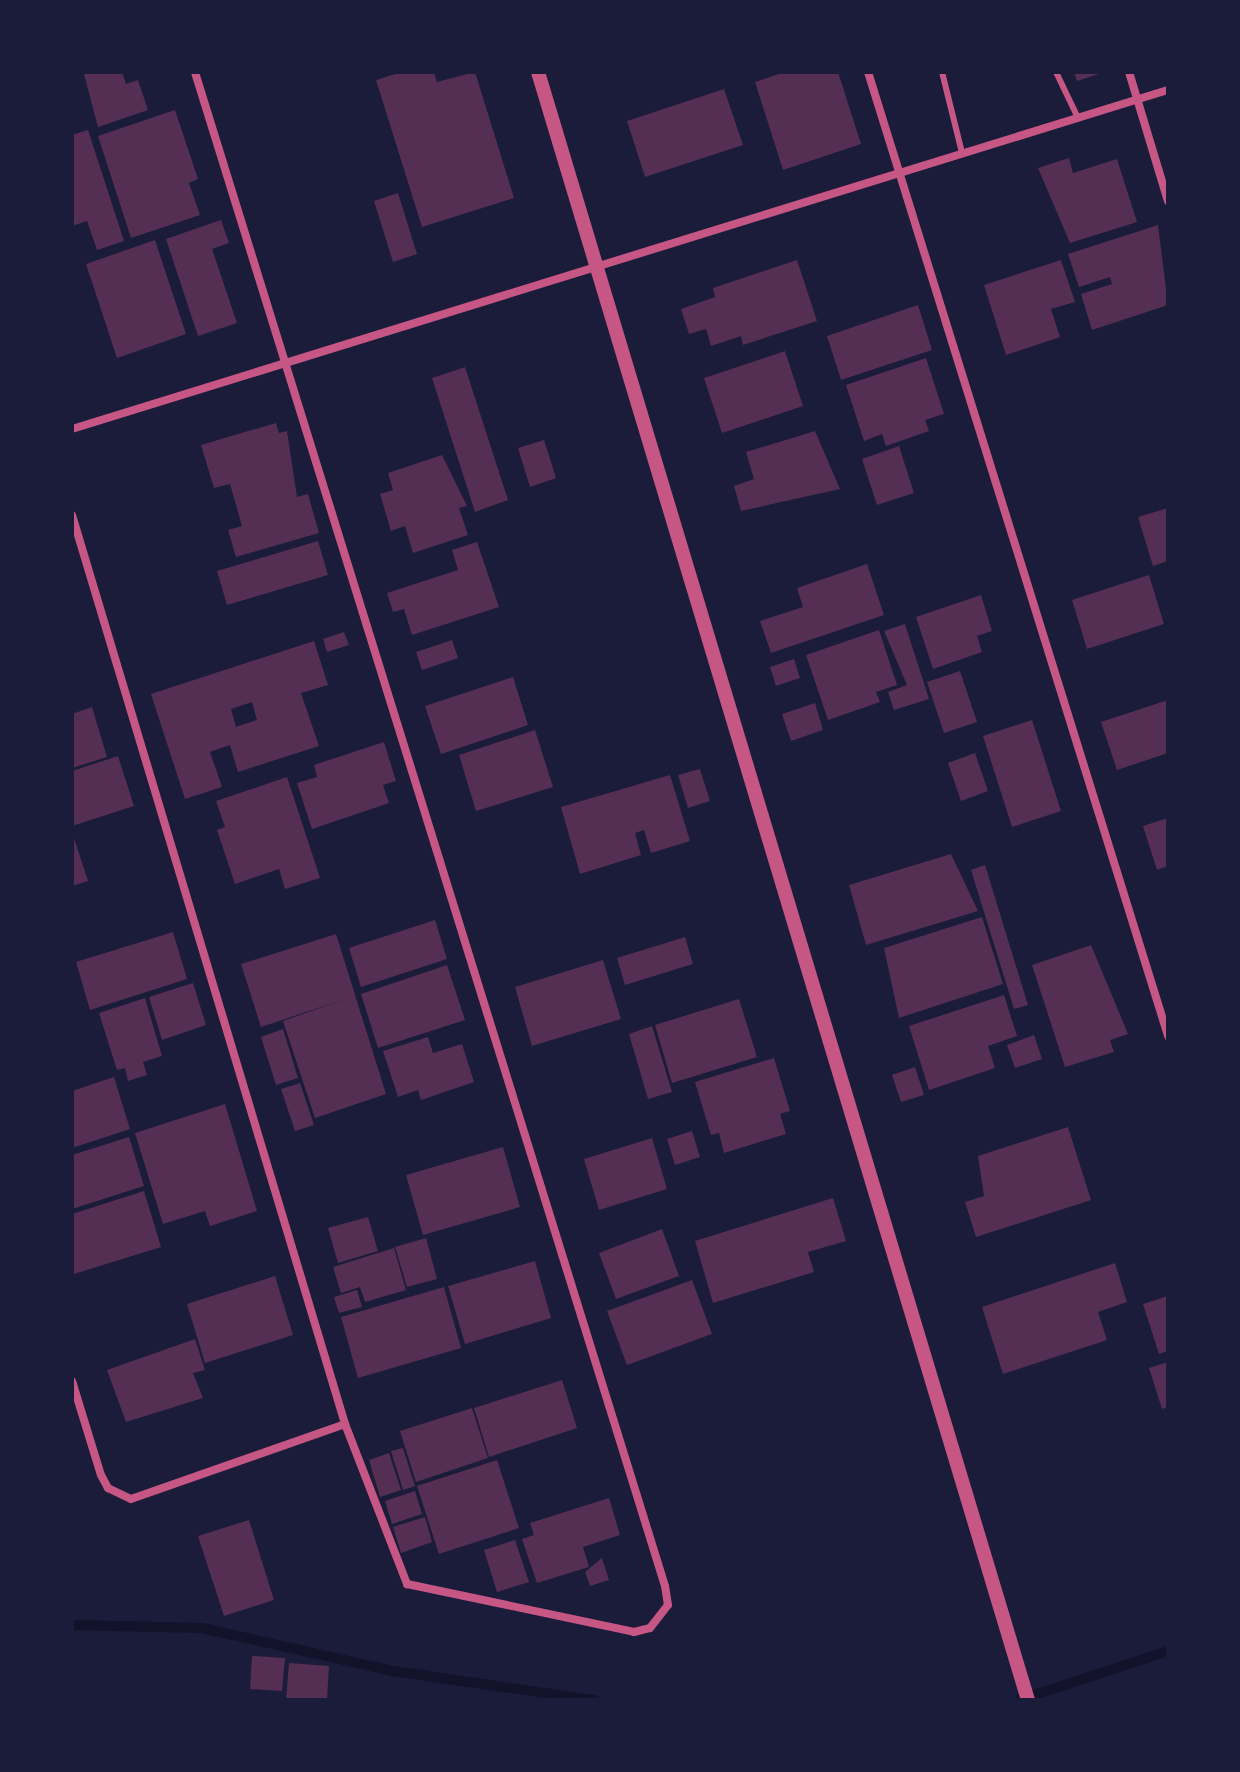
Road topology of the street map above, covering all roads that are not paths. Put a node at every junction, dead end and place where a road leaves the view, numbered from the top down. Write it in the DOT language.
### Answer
graph roads {
  1 [pos="195,72"];
  2 [pos="538,72"];
  3 [pos="868,72"];
  4 [pos="942,72"];
  5 [pos="1056,72"];
  6 [pos="1129,72"];
  7 [pos="1168,90"];
  8 [pos="1137,100"];
  9 [pos="1078,118"];
  10 [pos="962,153"];
  11 [pos="899,172"];
  12 [pos="1168,201"];
  13 [pos="599,265"];
  14 [pos="285,363"];
  15 [pos="72,429"];
  16 [pos="72,515"];
  17 [pos="1168,1036"];
  18 [pos="72,1381"];
  19 [pos="345,1424"];
  20 [pos="1028,1700"];
  1 -- 14 [label="street"];
  2 -- 13 [label="street"];
  3 -- 11 [label="street"];
  4 -- 10 [label="lane"];
  5 -- 9 [label="lane"];
  6 -- 8 [label="street"];
  7 -- 8 [label="street"];
  8 -- 9 [label="street"];
  8 -- 12 [label="street"];
  9 -- 10 [label="street"];
  10 -- 11 [label="street"];
  11 -- 13 [label="street"];
  11 -- 17 [label="street"];
  13 -- 14 [label="street"];
  13 -- 20 [label="street"];
  14 -- 15 [label="street"];
  14 -- 19 [label="street"];
  16 -- 19 [label="street"];
  18 -- 19 [label="street"];
}
